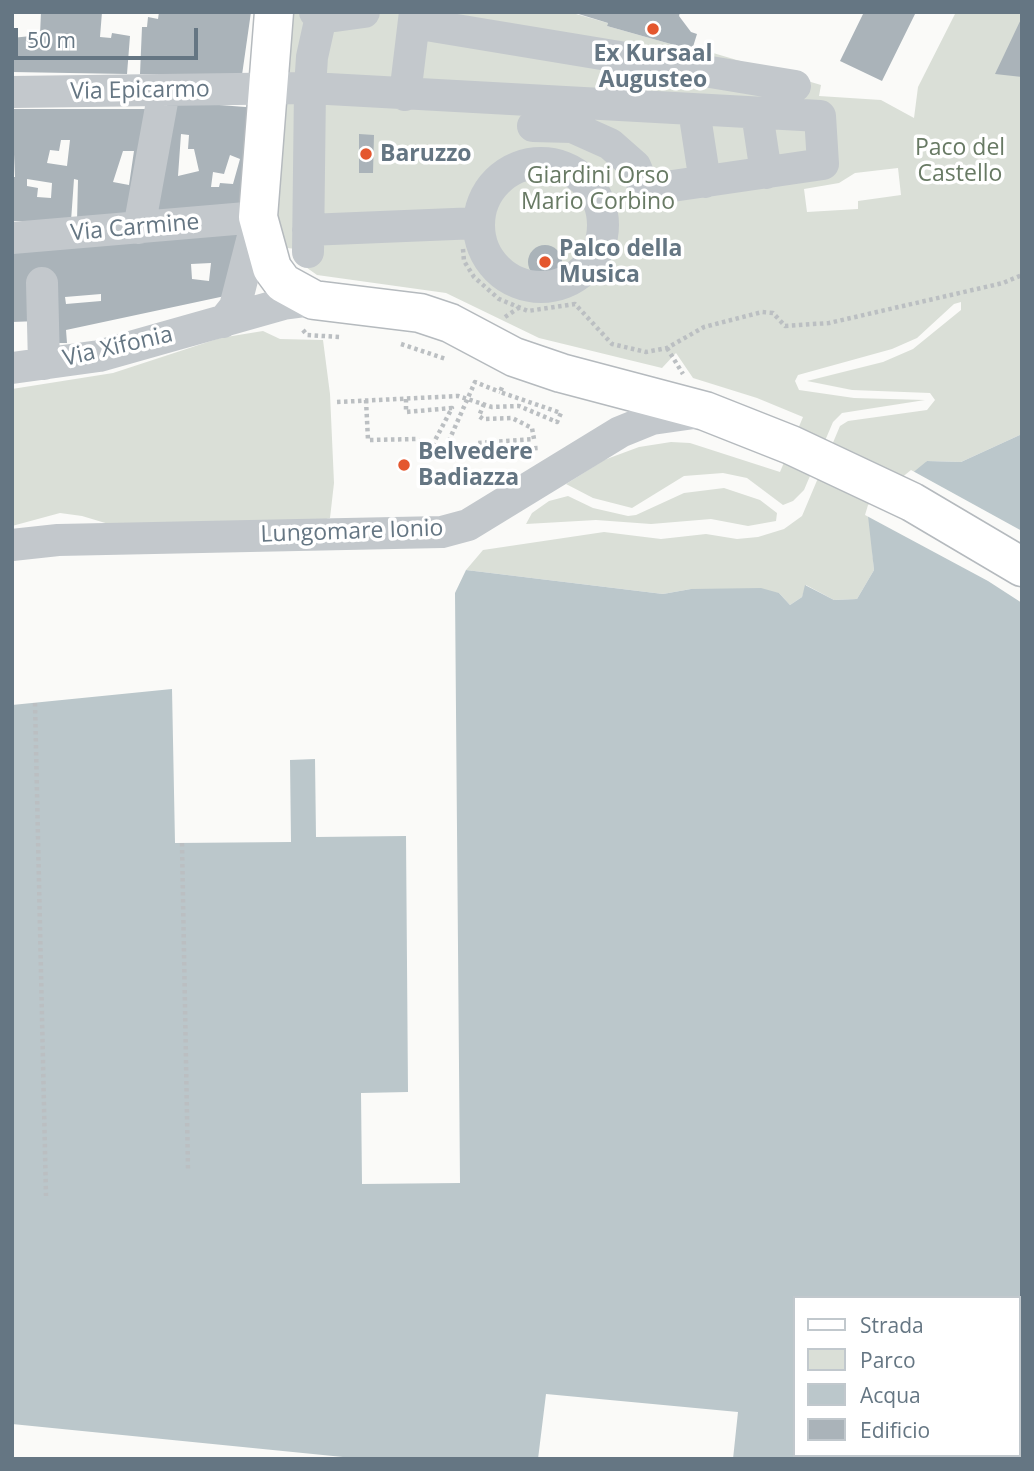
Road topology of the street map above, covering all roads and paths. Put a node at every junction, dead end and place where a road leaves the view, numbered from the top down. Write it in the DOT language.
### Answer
graph roads {
  1 [pos="274,12"];
  2 [pos="364,12"];
  3 [pos="320,13"];
  4 [pos="414,18"];
  5 [pos="795,86"];
  6 [pos="269,88"];
  7 [pos="310,88"];
  8 [pos="164,91"];
  9 [pos="12,92"];
  10 [pos="405,95"];
  11 [pos="694,110"];
  12 [pos="757,113"];
  13 [pos="533,114"];
  14 [pos="533,162"];
  15 [pos="766,173"];
  16 [pos="705,181"];
  17 [pos="258,217"];
  18 [pos="469,223"];
  19 [pos="139,228"];
  20 [pos="12,238"];
  21 [pos="1022,275"];
  22 [pos="42,283"];
  23 [pos="299,302"];
  24 [pos="520,307"];
  25 [pos="507,318"];
  26 [pos="223,322"];
  27 [pos="347,337"];
  28 [pos="393,342"];
  29 [pos="667,348"];
  30 [pos="448,360"];
  31 [pos="44,363"];
  32 [pos="12,368"];
  33 [pos="686,378"];
  34 [pos="493,379"];
  35 [pos="504,384"];
  36 [pos="516,388"];
  37 [pos="500,392"];
  38 [pos="406,399"];
  39 [pos="366,400"];
  40 [pos="469,400"];
  41 [pos="337,402"];
  42 [pos="484,404"];
  43 [pos="705,411"];
  44 [pos="432,446"];
  45 [pos="551,447"];
  46 [pos="12,545"];
  47 [pos="1022,567"];
  48 [pos="35,703"];
  49 [pos="182,843"];
  50 [pos="188,1170"];
  51 [pos="46,1196"];
  1 -- 6 [label="main road"];
  2 -- 3 [label="street"];
  3 -- 7 [label="street"];
  4 -- 5 [label="street"];
  4 -- 10 [label="street"];
  6 -- 7 [label="street, Via Epicarmo"];
  6 -- 8 [label="street, Via Epicarmo"];
  6 -- 17 [label="main road"];
  7 -- 10 [label="street, Via Epicarmo"];
  7 -- 18 [label="street"];
  8 -- 9 [label="street, Via Epicarmo"];
  8 -- 19 [label="street"];
  10 -- 13 [label="street, Via Epicarmo"];
  11 -- 12 [label="street"];
  11 -- 13 [label="street"];
  11 -- 16 [label="street"];
  12 -- 15 [label="street"];
  12 -- 15 [label="street"];
  13 -- 14 [label="street"];
  13 -- 16 [label="street"];
  14 -- 18 [label="street"];
  14 -- 18 [label="street"];
  15 -- 16 [label="street"];
  17 -- 19 [label="street, Via Carmine"];
  17 -- 23 [label="main road"];
  17 -- 26 [label="street"];
  18 -- 24 [label="path"];
  19 -- 20 [label="street, Via Carmine"];
  21 -- 29 [label="path"];
  22 -- 31 [label="street"];
  23 -- 26 [label="street, Via Xifonia"];
  23 -- 27 [label="path"];
  23 -- 43 [label="main road"];
  24 -- 25 [label="path"];
  24 -- 29 [label="path"];
  26 -- 31 [label="street, Via Xifonia"];
  28 -- 30 [label="path"];
  29 -- 33 [label="path"];
  31 -- 32 [label="street, Via Xifonia"];
  34 -- 35 [label="path"];
  35 -- 36 [label="path"];
  35 -- 37 [label="path"];
  37 -- 40 [label="path"];
  37 -- 42 [label="path"];
  38 -- 39 [label="path"];
  38 -- 40 [label="path"];
  38 -- 44 [label="path"];
  39 -- 41 [label="path"];
  39 -- 44 [label="path"];
  40 -- 42 [label="path"];
  40 -- 44 [label="path"];
  42 -- 45 [label="path"];
  43 -- 46 [label="street, Lungomare Ionio"];
  43 -- 47 [label="main road"];
  48 -- 51 [label="path"];
  49 -- 50 [label="path"];
}
